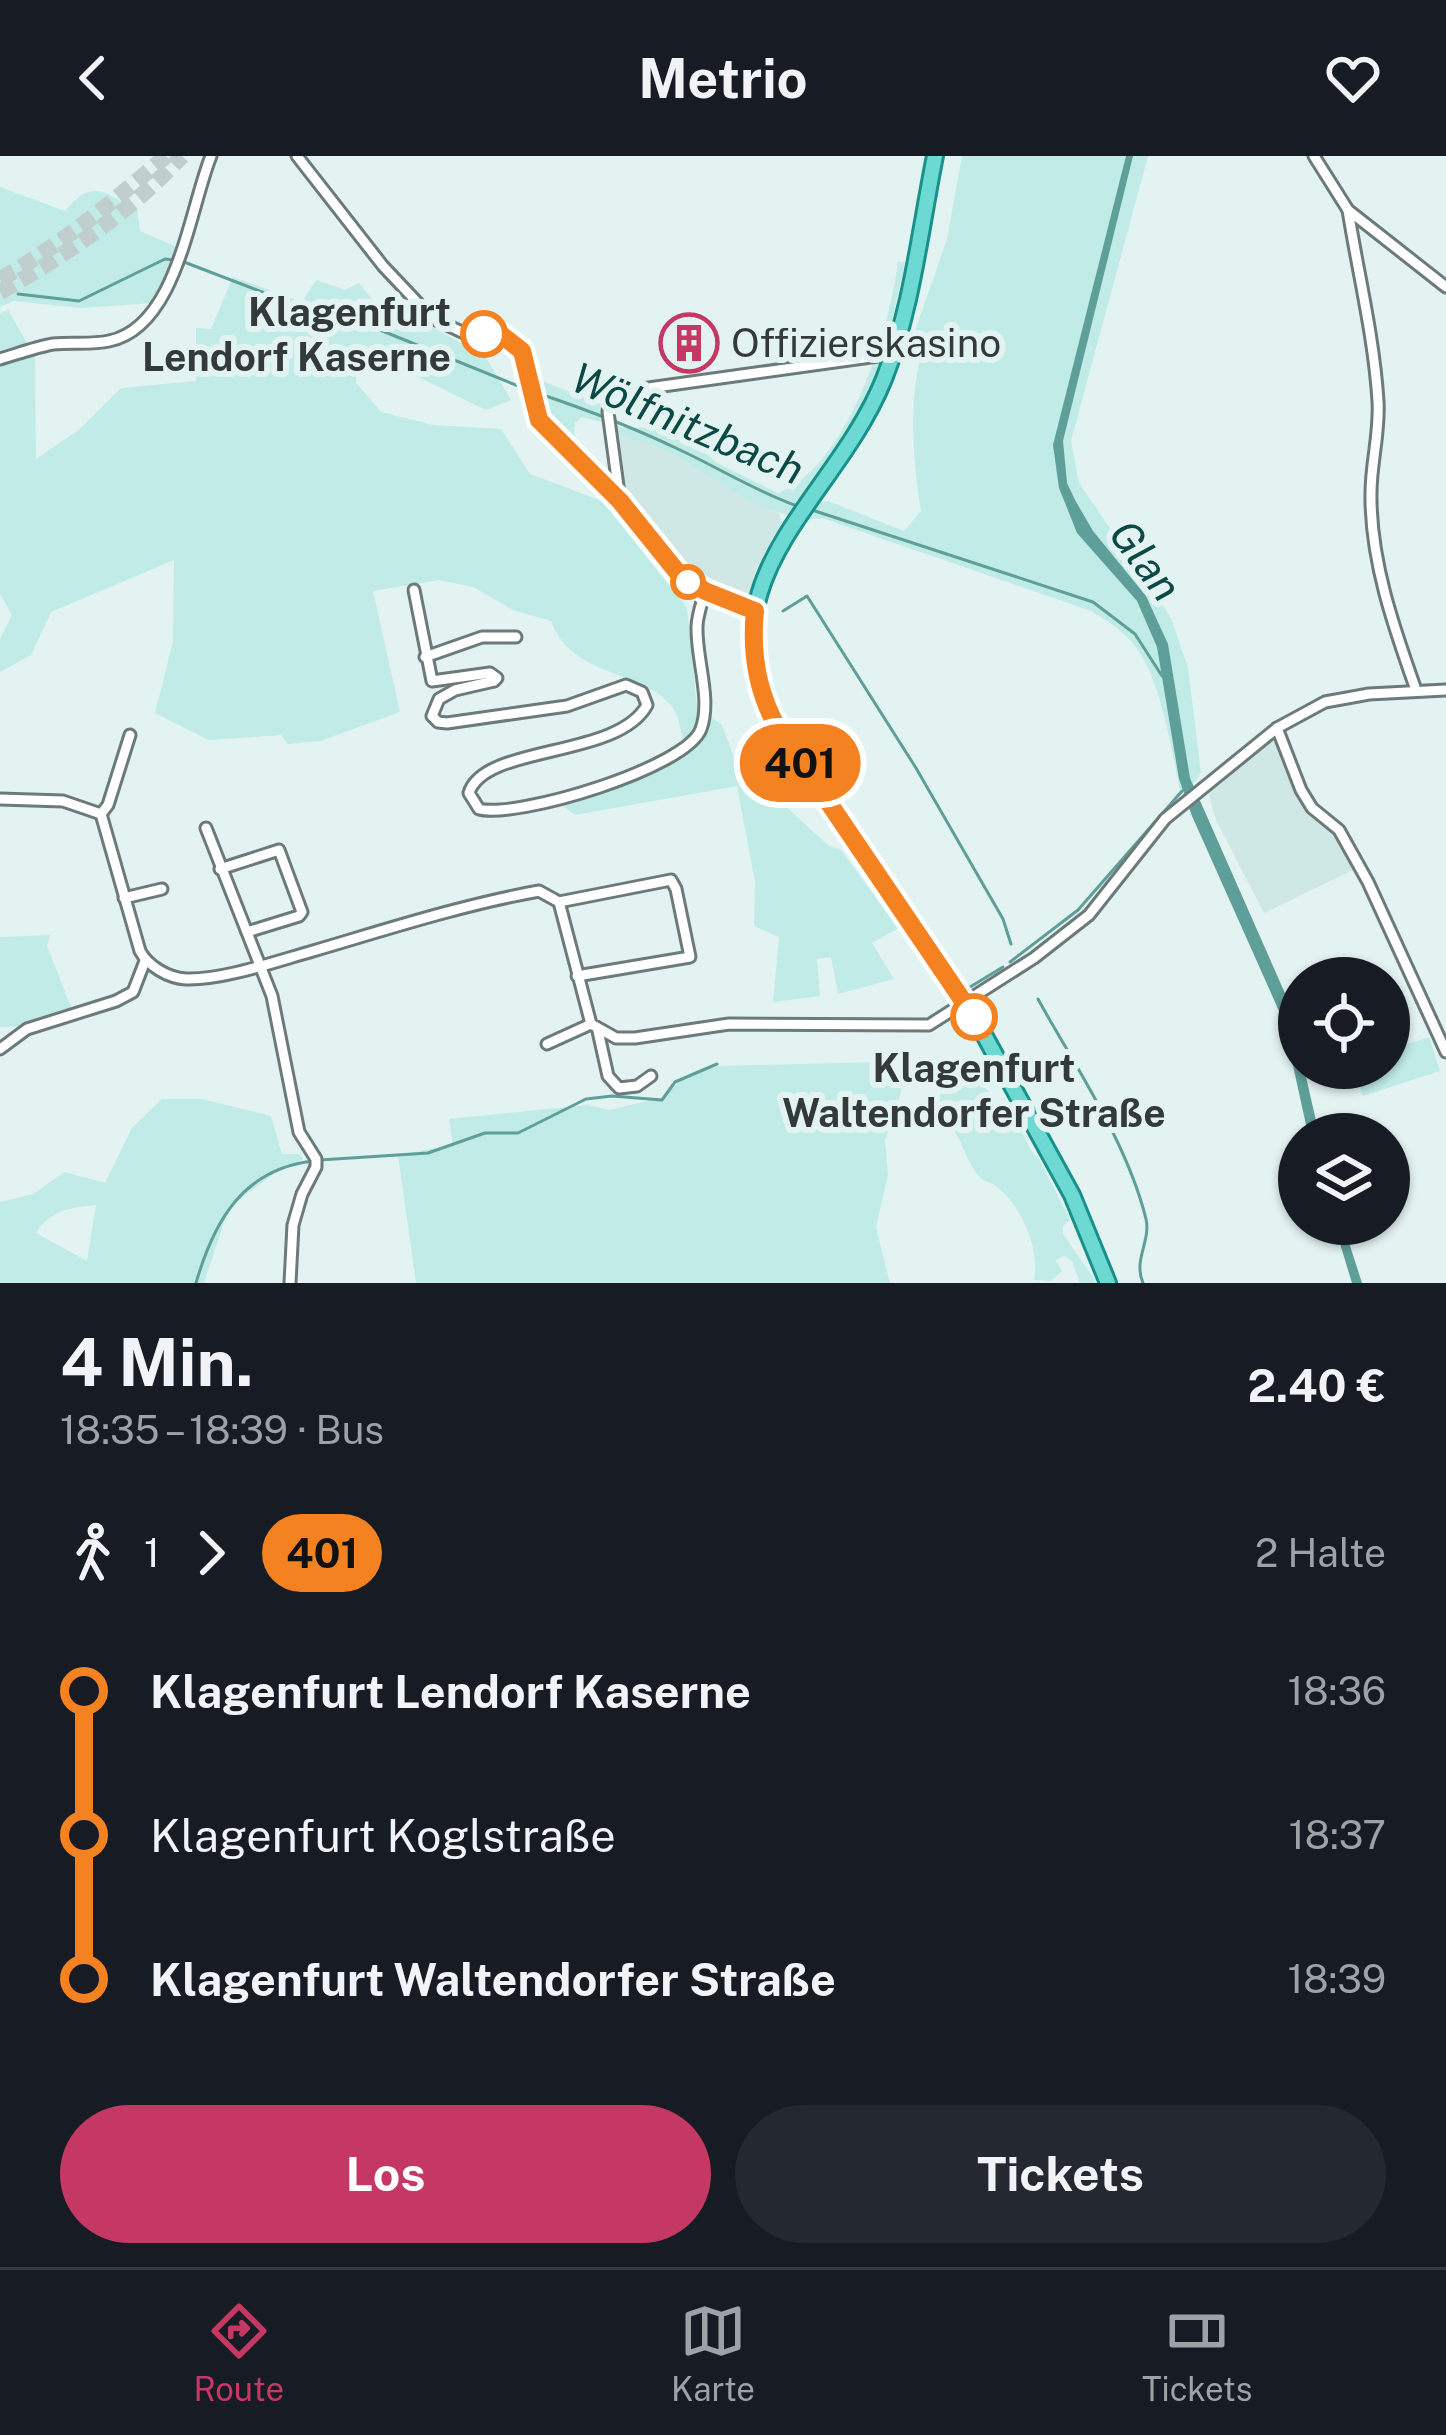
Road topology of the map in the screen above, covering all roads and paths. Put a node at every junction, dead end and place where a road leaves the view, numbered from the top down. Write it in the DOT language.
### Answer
graph roads {
  1 [pos="212,156"];
  2 [pos="297,156"];
  3 [pos="934,156"];
  4 [pos="1315,156"];
  5 [pos="1348,210"];
  6 [pos="1446,286"];
  7 [pos="878,356"];
  8 [pos="0,359"];
  9 [pos="620,501"];
  10 [pos="414,590"];
  11 [pos="705,591"];
  12 [pos="755,611"];
  13 [pos="516,637"];
  14 [pos="425,657"];
  15 [pos="1416,690"];
  16 [pos="1446,690"];
  17 [pos="1276,728"];
  18 [pos="130,735"];
  19 [pos="0,799"];
  20 [pos="101,814"];
  21 [pos="206,828"];
  22 [pos="220,868"];
  23 [pos="162,889"];
  24 [pos="124,898"];
  25 [pos="559,902"];
  26 [pos="247,932"];
  27 [pos="145,961"];
  28 [pos="259,967"];
  29 [pos="577,976"];
  30 [pos="965,1003"];
  31 [pos="595,1027"];
  32 [pos="547,1044"];
  33 [pos="0,1049"];
  34 [pos="1446,1052"];
  35 [pos="650,1076"];
  36 [pos="290,1283"];
  37 [pos="1108,1283"];
  1 -- 8 [label="street"];
  2 -- 9 [label="street"];
  3 -- 12 [label="main road"];
  4 -- 5 [label="street"];
  5 -- 6 [label="street"];
  5 -- 15 [label="street"];
  7 -- 9 [label="street"];
  9 -- 11 [label="street"];
  10 -- 14 [label="street"];
  11 -- 12 [label="street"];
  11 -- 14 [label="street"];
  12 -- 30 [label="main road"];
  13 -- 14 [label="street"];
  15 -- 16 [label="street"];
  15 -- 17 [label="street"];
  17 -- 30 [label="street"];
  17 -- 34 [label="street"];
  18 -- 20 [label="street"];
  19 -- 20 [label="street"];
  20 -- 24 [label="street"];
  21 -- 22 [label="street"];
  22 -- 26 [label="street"];
  22 -- 26 [label="street"];
  23 -- 24 [label="street"];
  24 -- 27 [label="street"];
  25 -- 28 [label="street"];
  25 -- 29 [label="street"];
  25 -- 29 [label="street"];
  26 -- 28 [label="street"];
  27 -- 28 [label="street"];
  27 -- 33 [label="street"];
  28 -- 36 [label="street"];
  29 -- 31 [label="street"];
  30 -- 31 [label="street"];
  30 -- 37 [label="main road"];
  31 -- 32 [label="street"];
  31 -- 35 [label="street"];
}
